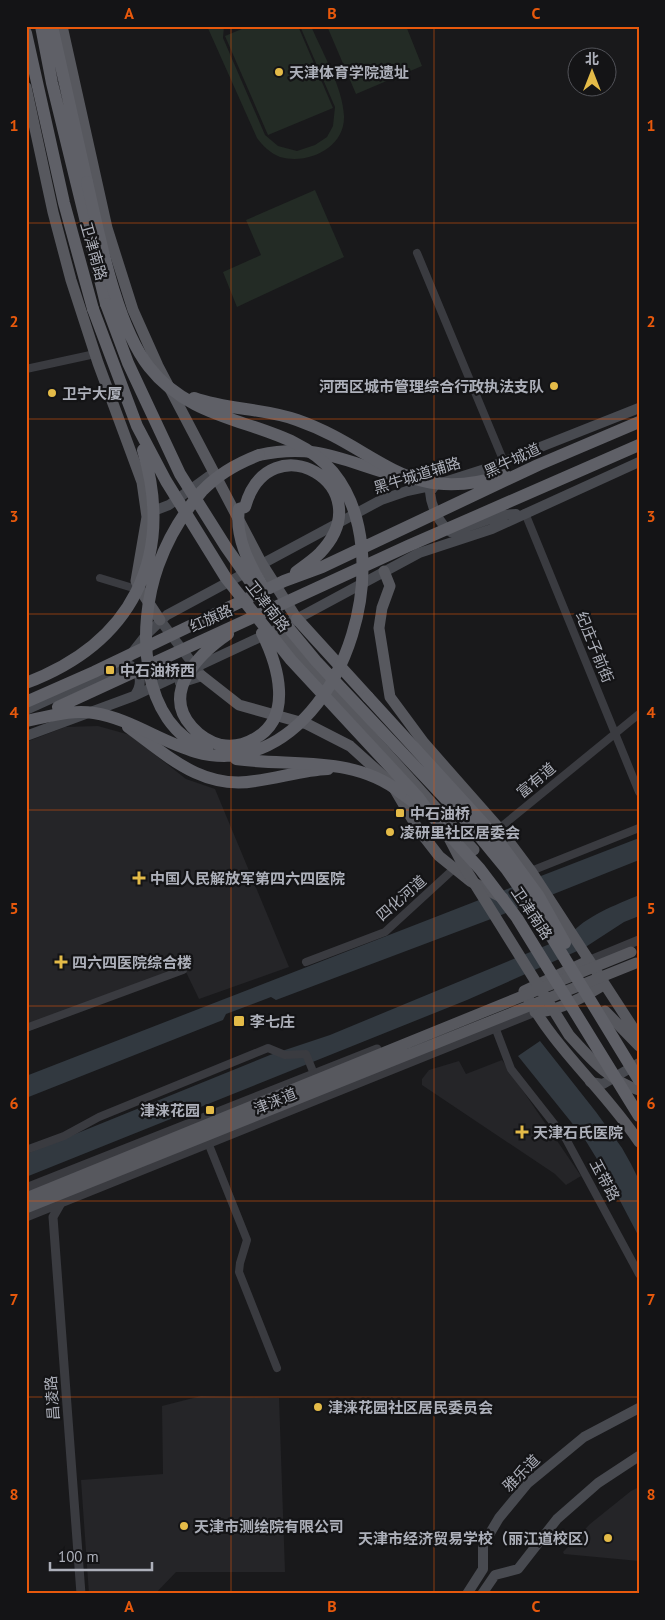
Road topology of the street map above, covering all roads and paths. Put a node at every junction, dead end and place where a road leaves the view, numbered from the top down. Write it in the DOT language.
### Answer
graph roads {
  1 [pos="41,26"];
  2 [pos="52,26"];
  3 [pos="62,26"];
  4 [pos="26,33"];
  5 [pos="26,87"];
  6 [pos="417,253"];
  7 [pos="94,354"];
  8 [pos="26,369"];
  9 [pos="163,383"];
  10 [pos="639,408"];
  11 [pos="134,418"];
  12 [pos="639,422"];
  13 [pos="639,445"];
  14 [pos="504,462"];
  15 [pos="639,462"];
  16 [pos="538,466"];
  17 [pos="212,467"];
  18 [pos="412,484"];
  19 [pos="435,485"];
  20 [pos="146,502"];
  21 [pos="525,513"];
  22 [pos="400,531"];
  23 [pos="428,549"];
  24 [pos="262,564"];
  25 [pos="384,571"];
  26 [pos="100,578"];
  27 [pos="284,581"];
  28 [pos="134,583"];
  29 [pos="251,616"];
  30 [pos="297,619"];
  31 [pos="160,620"];
  32 [pos="280,626"];
  33 [pos="121,667"];
  34 [pos="198,672"];
  35 [pos="26,683"];
  36 [pos="134,696"];
  37 [pos="26,702"];
  38 [pos="26,710"];
  39 [pos="639,714"];
  40 [pos="26,720"];
  41 [pos="122,722"];
  42 [pos="615,732"];
  43 [pos="27,734"];
  44 [pos="343,768"];
  45 [pos="639,792"];
  46 [pos="436,813"];
  47 [pos="499,828"];
  48 [pos="639,828"];
  49 [pos="446,832"];
  50 [pos="474,850"];
  51 [pos="453,869"];
  52 [pos="531,871"];
  53 [pos="639,940"];
  54 [pos="639,945"];
  55 [pos="639,950"];
  56 [pos="306,962"];
  57 [pos="588,962"];
  58 [pos="639,962"];
  59 [pos="183,970"];
  60 [pos="555,971"];
  61 [pos="601,982"];
  62 [pos="524,991"];
  63 [pos="604,1011"];
  64 [pos="535,1012"];
  65 [pos="495,1027"];
  66 [pos="26,1028"];
  67 [pos="639,1038"];
  68 [pos="639,1046"];
  69 [pos="313,1072"];
  70 [pos="637,1072"];
  71 [pos="603,1089"];
  72 [pos="639,1090"];
  73 [pos="639,1116"];
  74 [pos="198,1120"];
  75 [pos="639,1142"];
  76 [pos="208,1143"];
  77 [pos="26,1150"];
  78 [pos="26,1188"];
  79 [pos="26,1198"];
  80 [pos="61,1203"];
  81 [pos="28,1213"];
  82 [pos="639,1274"];
  83 [pos="277,1368"];
  84 [pos="639,1408"];
  85 [pos="639,1456"];
  86 [pos="76,1594"];
  87 [pos="81,1594"];
  88 [pos="467,1594"];
  89 [pos="482,1594"];
  1 -- 32 [label="highway, 卫津南路, bridge"];
  2 -- 9 [label="highway, bridge"];
  3 -- 17 [label="main road"];
  4 -- 11 [label="highway, 卫津南路, bridge"];
  5 -- 7 [label="main road"];
  6 -- 14 [label="street"];
  7 -- 8 [label="street"];
  7 -- 20 [label="main road"];
  9 -- 18 [label="highway, bridge"];
  9 -- 41 [label="highway, bridge"];
  10 -- 14 [label="main road, 黑牛城道辅路"];
  11 -- 29 [label="highway, 卫津南路, bridge"];
  11 -- 35 [label="highway, bridge"];
  12 -- 16 [label="highway, 黑牛城道, bridge"];
  13 -- 29 [label="highway, 红旗路, bridge"];
  14 -- 19 [label="main road, 黑牛城道辅路"];
  15 -- 21 [label="main road"];
  16 -- 18 [label="highway, bridge"];
  16 -- 22 [label="highway, 黑牛城道, bridge"];
  17 -- 20 [label="main road"];
  17 -- 24 [label="main road"];
  18 -- 19 [label="main road, 黑牛城道辅路"];
  18 -- 23 [label="main road"];
  18 -- 24 [label="main road, 黑牛城道辅路"];
  18 -- 44 [label="highway, bridge"];
  19 -- 21 [label="main road"];
  20 -- 28 [label="main road"];
  21 -- 23 [label="main road"];
  21 -- 42 [label="street, 纪庄子前街"];
  22 -- 27 [label="highway, 红旗路, bridge"];
  23 -- 25 [label="main road"];
  24 -- 30 [label="main road"];
  24 -- 31 [label="main road, 黑牛城道辅路"];
  25 -- 30 [label="main road"];
  25 -- 47 [label="main road"];
  26 -- 28 [label="street"];
  27 -- 32 [label="highway, bridge"];
  27 -- 37 [label="highway, 红旗路, bridge"];
  28 -- 31 [label="main road"];
  29 -- 29 [label="highway, bridge"];
  29 -- 40 [label="highway, 红旗路, bridge"];
  29 -- 46 [label="highway, 卫津南路, bridge"];
  30 -- 32 [label="main road"];
  30 -- 63 [label="highway, bridge"];
  31 -- 33 [label="main road"];
  31 -- 34 [label="main road"];
  32 -- 34 [label="main road"];
  32 -- 46 [label="main road"];
  32 -- 70 [label="highway, 卫津南路, bridge"];
  33 -- 36 [label="main road"];
  33 -- 38 [label="main road"];
  34 -- 36 [label="main road"];
  34 -- 51 [label="main road"];
  36 -- 43 [label="main road"];
  39 -- 42 [label="street, 富有道"];
  40 -- 41 [label="highway, bridge"];
  41 -- 44 [label="highway, bridge"];
  42 -- 45 [label="street, 纪庄子前街"];
  42 -- 47 [label="street, 富有道"];
  44 -- 46 [label="highway, bridge"];
  46 -- 47 [label="main road"];
  46 -- 49 [label="highway, 卫津南路, bridge"];
  46 -- 50 [label="main road"];
  47 -- 50 [label="street, 富有道"];
  47 -- 52 [label="main road"];
  48 -- 52 [label="street"];
  49 -- 72 [label="main road, bridge"];
  49 -- 73 [label="highway, 卫津南路, bridge"];
  50 -- 51 [label="street, 富有道"];
  51 -- 56 [label="street, 四化河道"];
  51 -- 60 [label="main road, bridge"];
  52 -- 57 [label="main road"];
  53 -- 57 [label="street"];
  54 -- 57 [label="street"];
  55 -- 79 [label="main road, bridge"];
  57 -- 60 [label="main road"];
  57 -- 61 [label="main road"];
  58 -- 81 [label="main road, bridge"];
  59 -- 66 [label="street"];
  60 -- 62 [label="main road"];
  61 -- 64 [label="main road"];
  61 -- 67 [label="main road"];
  62 -- 64 [label="main road"];
  62 -- 69 [label="street, 津涞道"];
  63 -- 68 [label="main road"];
  63 -- 70 [label="highway, bridge"];
  64 -- 65 [label="street, 津涞道"];
  64 -- 71 [label="main road"];
  65 -- 76 [label="street, 津涞道"];
  65 -- 82 [label="street, 玉带路"];
  69 -- 74 [label="street, 津涞道"];
  69 -- 77 [label="street"];
  70 -- 71 [label="main road"];
  71 -- 75 [label="main road"];
  74 -- 76 [label="street"];
  74 -- 78 [label="street, 津涞道"];
  76 -- 80 [label="street, 津涞道"];
  76 -- 83 [label="street"];
  80 -- 81 [label="street, 津涞道"];
  80 -- 87 [label="street, 昌凌路"];
  81 -- 86 [label="street, 昌凌路"];
  84 -- 88 [label="main road, 雅乐道"];
  85 -- 89 [label="main road"];
}
